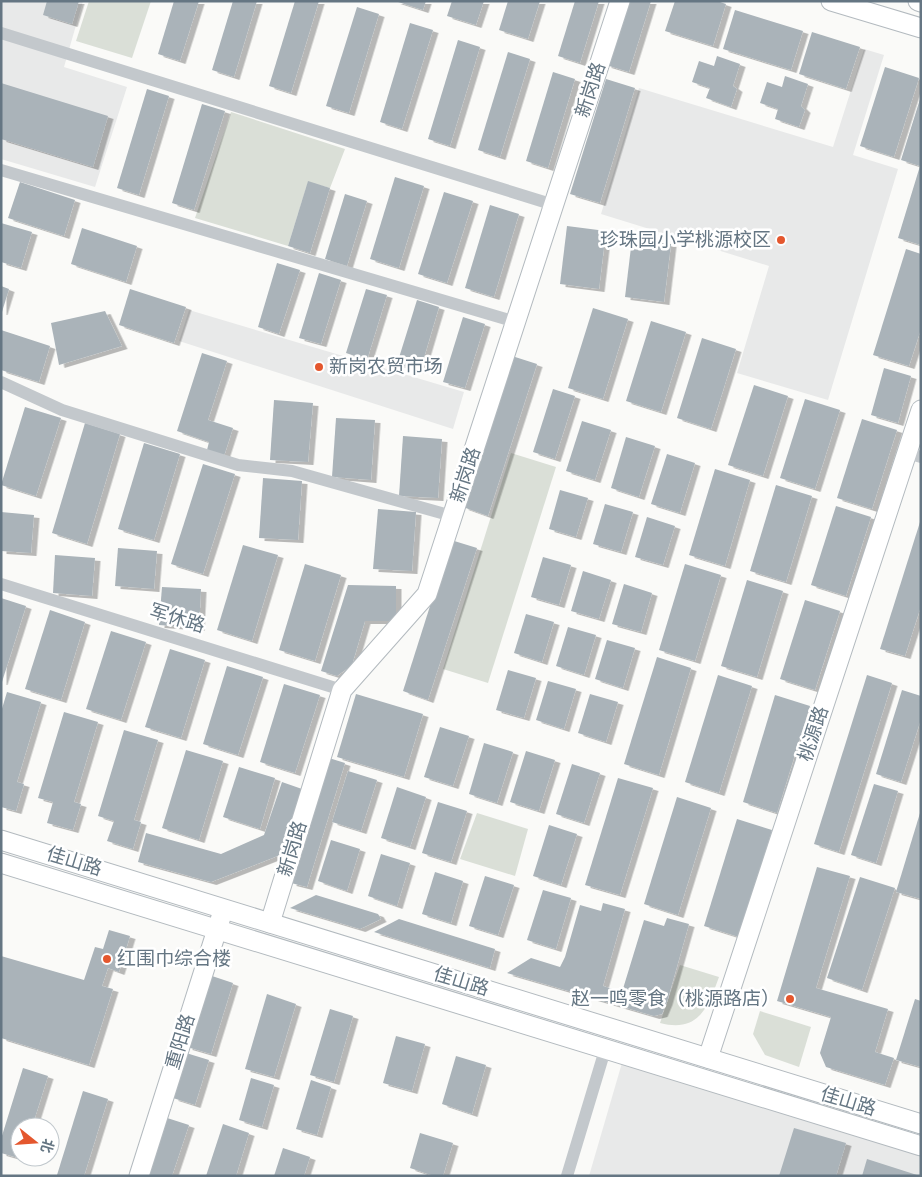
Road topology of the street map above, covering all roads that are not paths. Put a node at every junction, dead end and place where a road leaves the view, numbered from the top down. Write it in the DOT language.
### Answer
graph roads {
  1 [pos="620,1"];
  2 [pos="835,2"];
  3 [pos="862,5"];
  4 [pos="921,28"];
  5 [pos="1,33"];
  6 [pos="1,170"];
  7 [pos="554,205"];
  8 [pos="516,322"];
  9 [pos="1,382"];
  10 [pos="921,410"];
  11 [pos="914,455"];
  12 [pos="452,516"];
  13 [pos="1,584"];
  14 [pos="342,690"];
  15 [pos="1,840"];
  16 [pos="1,863"];
  17 [pos="223,908"];
  18 [pos="270,923"];
  19 [pos="217,929"];
  20 [pos="605,1050"];
  21 [pos="708,1058"];
  22 [pos="921,1124"];
  23 [pos="921,1146"];
  24 [pos="139,1176"];
  25 [pos="568,1176"];
  1 -- 7 [label="street, 新岗路"];
  2 -- 3 [label="street"];
  3 -- 4 [label="street"];
  5 -- 7 [label="street"];
  6 -- 8 [label="street"];
  7 -- 8 [label="street, 新岗路"];
  8 -- 12 [label="street, 新岗路"];
  9 -- 12 [label="street"];
  10 -- 11 [label="street, 桃源路"];
  11 -- 21 [label="street, 桃源路"];
  12 -- 14 [label="street, 新岗路"];
  13 -- 14 [label="street, 军休路"];
  14 -- 18 [label="street, 新岗路"];
  15 -- 17 [label="street, 佳山路"];
  16 -- 19 [label="street, 佳山路"];
  17 -- 18 [label="street, 佳山路"];
  17 -- 19 [label="street, 重阳路"];
  18 -- 21 [label="street, 佳山路"];
  19 -- 20 [label="street, 佳山路"];
  19 -- 24 [label="street, 重阳路"];
  20 -- 23 [label="street, 佳山路"];
  20 -- 25 [label="street"];
  21 -- 22 [label="street, 佳山路"];
}
